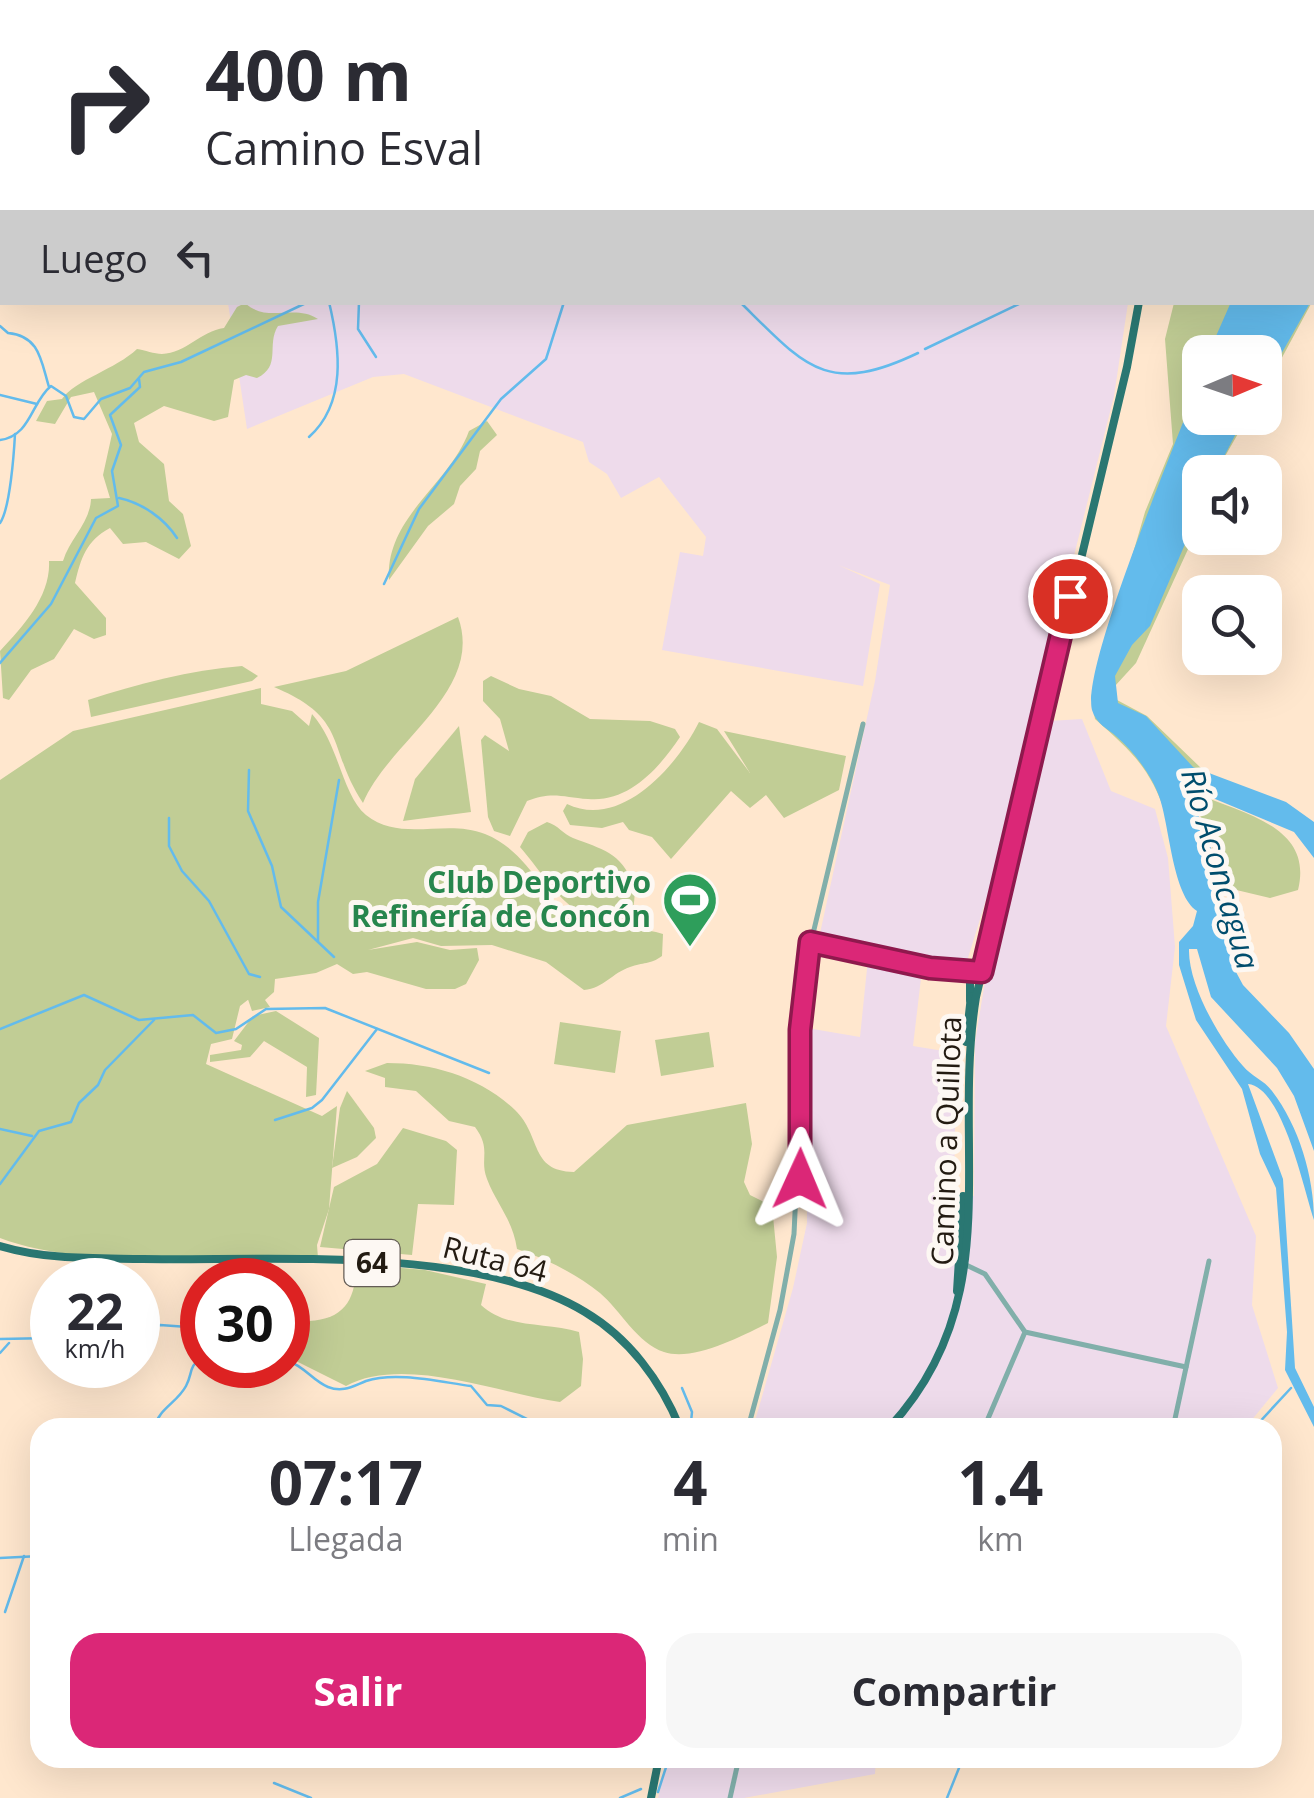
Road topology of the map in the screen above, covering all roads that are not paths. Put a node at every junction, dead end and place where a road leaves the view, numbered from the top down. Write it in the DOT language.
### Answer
graph roads {
  1 [pos="1137,305"];
  2 [pos="864,724"];
  3 [pos="1029,763"];
  4 [pos="984,941"];
  5 [pos="810,942"];
  6 [pos="958,972"];
  7 [pos="979,972"];
  8 [pos="970,1004"];
  9 [pos="0,1246"];
  10 [pos="1208,1261"];
  11 [pos="965,1264"];
  12 [pos="1025,1332"];
  13 [pos="1186,1367"];
  14 [pos="675,1418"];
  15 [pos="751,1418"];
  16 [pos="897,1418"];
  17 [pos="988,1418"];
  18 [pos="1175,1418"];
  19 [pos="655,1768"];
  20 [pos="738,1768"];
  21 [pos="649,1798"];
  22 [pos="730,1798"];
  1 -- 3 [label="main road, Camino a Quillota"];
  2 -- 5 [label="street"];
  3 -- 4 [label="main road, Camino a Quillota"];
  3 -- 7 [label="main road, Camino a Quillota"];
  4 -- 6 [label="main road"];
  4 -- 7 [label="main road, Camino a Quillota"];
  5 -- 6 [label="street"];
  5 -- 15 [label="street"];
  6 -- 7 [label="street"];
  6 -- 8 [label="main road"];
  7 -- 8 [label="main road, Camino a Quillota"];
  7 -- 11 [label="main road, Camino a Quillota"];
  8 -- 11 [label="main road, Camino a Quillota"];
  9 -- 14 [label="main road, Ruta 64 / 64"];
  10 -- 13 [label="street"];
  11 -- 12 [label="street"];
  11 -- 16 [label="main road, Camino a Quillota"];
  12 -- 13 [label="street"];
  12 -- 17 [label="street"];
  13 -- 18 [label="street"];
  19 -- 21 [label="main road"];
  20 -- 22 [label="street"];
}
